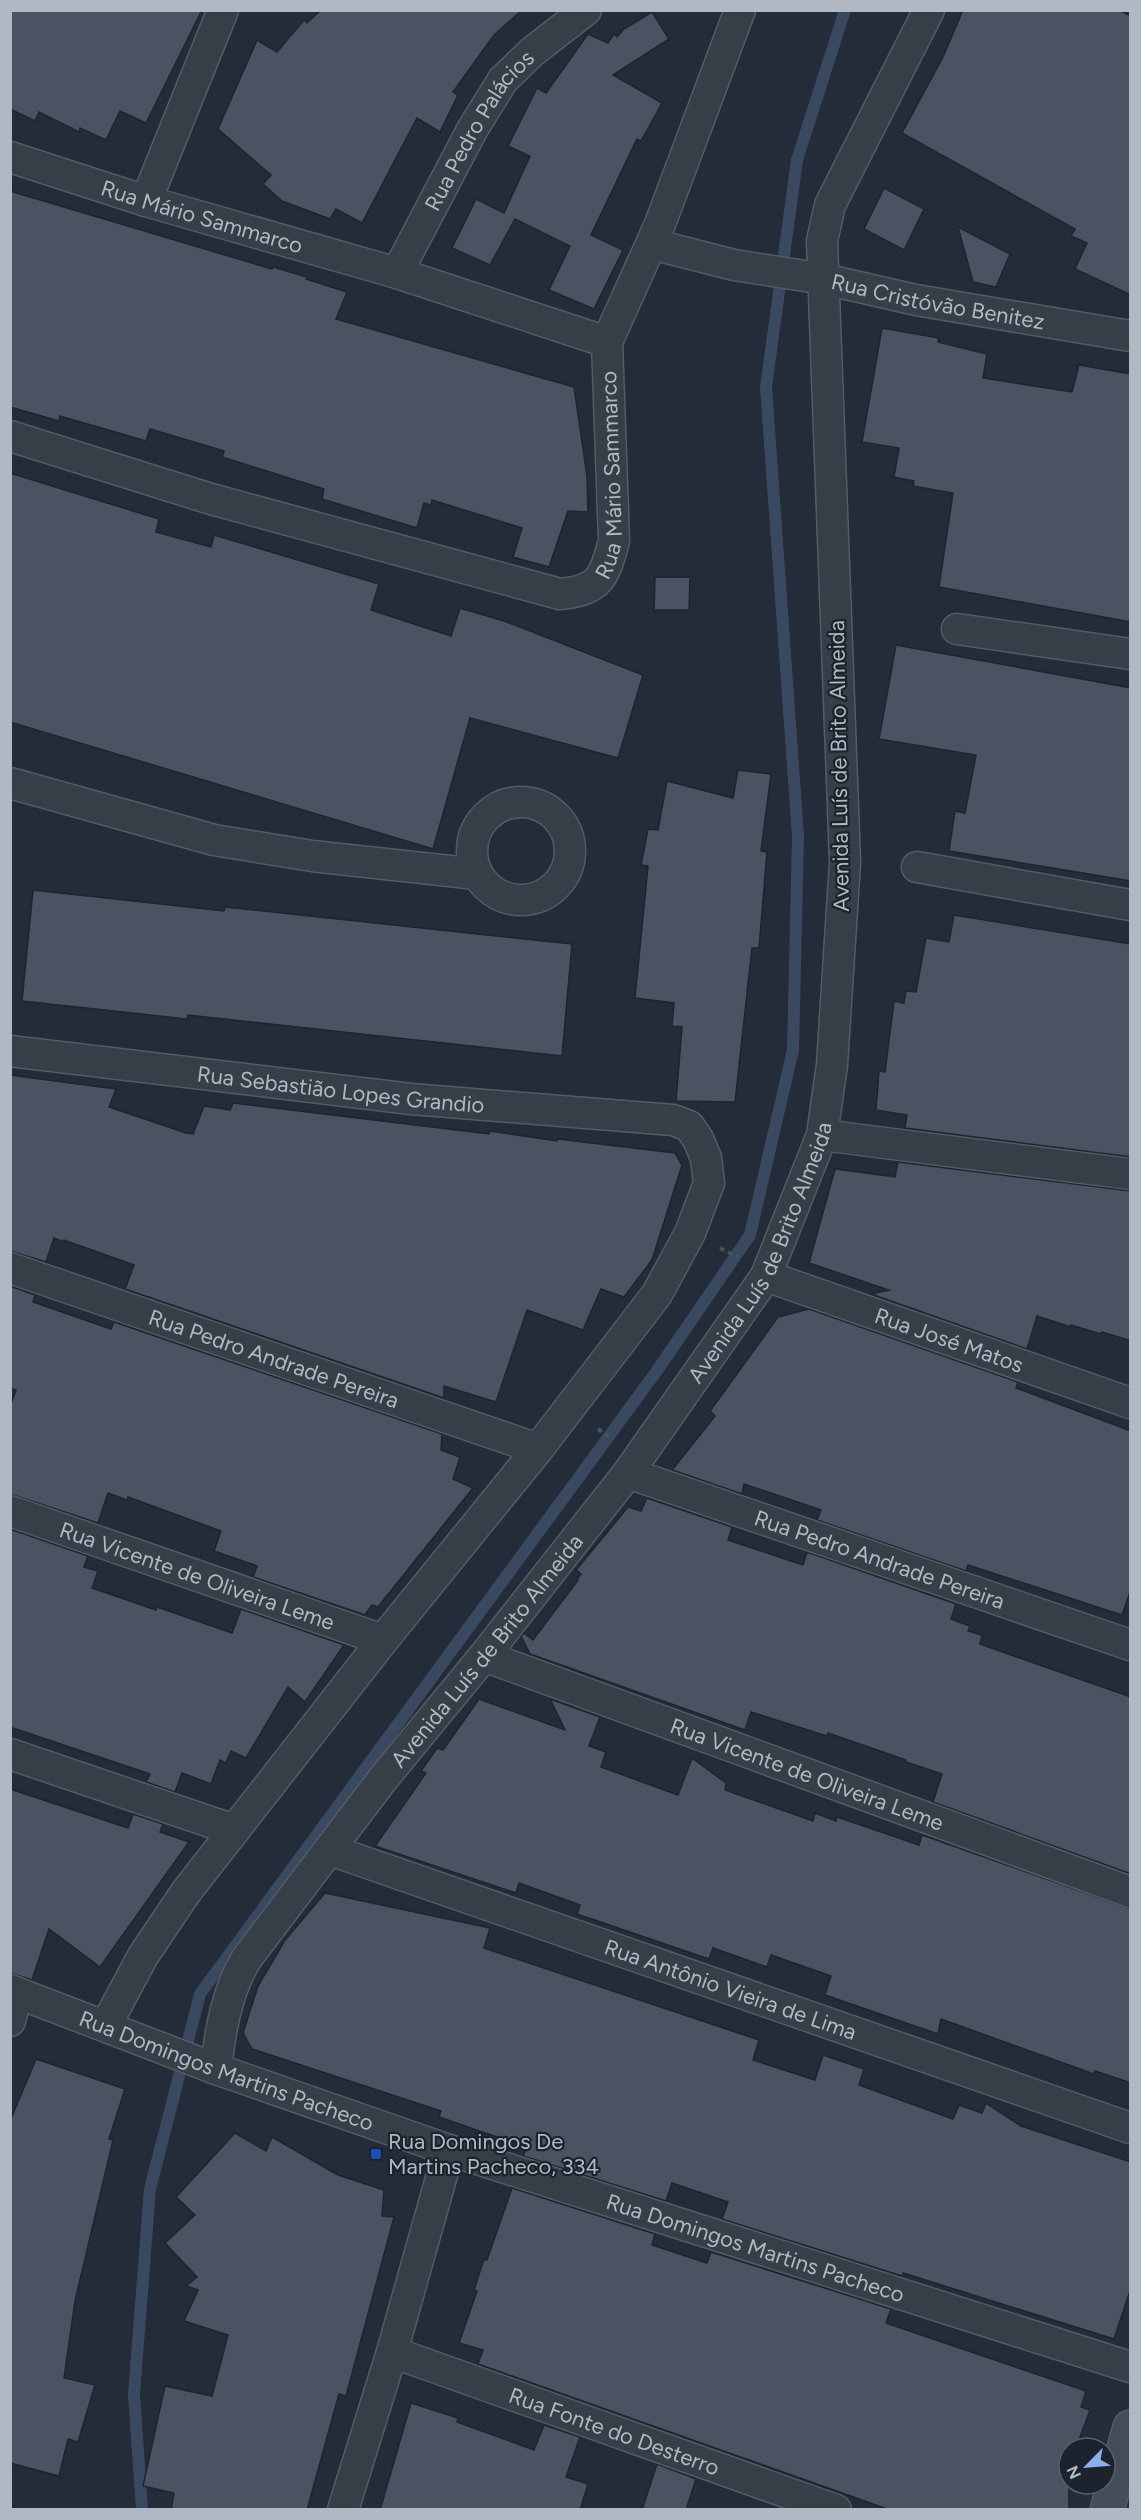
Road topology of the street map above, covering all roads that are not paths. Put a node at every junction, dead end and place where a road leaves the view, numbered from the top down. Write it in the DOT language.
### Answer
graph roads {
  1 [pos="223,10"];
  2 [pos="586,10"];
  3 [pos="740,10"];
  4 [pos="929,10"];
  5 [pos="10,158"];
  6 [pos="146,201"];
  7 [pos="652,244"];
  8 [pos="397,273"];
  9 [pos="824,279"];
  10 [pos="1131,336"];
  11 [pos="607,342"];
  12 [pos="10,436"];
  13 [pos="957,629"];
  14 [pos="1131,654"];
  15 [pos="10,783"];
  16 [pos="917,867"];
  17 [pos="477,874"];
  18 [pos="1131,905"];
  19 [pos="10,1051"];
  20 [pos="822,1135"];
  21 [pos="1131,1174"];
  22 [pos="10,1268"];
  23 [pos="766,1276"];
  24 [pos="1131,1403"];
  25 [pos="538,1449"];
  26 [pos="628,1473"];
  27 [pos="10,1511"];
  28 [pos="383,1640"];
  29 [pos="1131,1645"];
  30 [pos="484,1656"];
  31 [pos="10,1754"];
  32 [pos="234,1830"];
  33 [pos="330,1850"];
  34 [pos="1131,1892"];
  35 [pos="13,2002"];
  36 [pos="111,2027"];
  37 [pos="207,2066"];
  38 [pos="1131,2128"];
  39 [pos="449,2150"];
  40 [pos="392,2352"];
  41 [pos="1131,2367"];
  42 [pos="1129,2436"];
  43 [pos="343,2510"];
  44 [pos="836,2510"];
  45 [pos="1107,2510"];
  1 -- 6 [label="street"];
  2 -- 8 [label="street, Rua Pedro Palácios"];
  3 -- 7 [label="street"];
  4 -- 9 [label="street, Rua Cristóvão Benitez"];
  5 -- 6 [label="street, Rua Mário Sammarco"];
  6 -- 8 [label="street, Rua Mário Sammarco"];
  7 -- 9 [label="street"];
  7 -- 11 [label="street"];
  8 -- 11 [label="street, Rua Mário Sammarco"];
  9 -- 10 [label="street, Rua Cristóvão Benitez"];
  9 -- 20 [label="street, Avenida Luís de Brito Almeida"];
  11 -- 12 [label="street, Rua Mário Sammarco"];
  13 -- 14 [label="street"];
  15 -- 17 [label="street"];
  16 -- 18 [label="street"];
  19 -- 25 [label="street, Rua Sebastião Lopes Grandio"];
  20 -- 21 [label="street"];
  20 -- 23 [label="street, Avenida Luís de Brito Almeida"];
  22 -- 25 [label="street, Rua Pedro Andrade Pereira"];
  23 -- 24 [label="street, Rua José Matos"];
  23 -- 26 [label="street, Avenida Luís de Brito Almeida"];
  25 -- 28 [label="street"];
  26 -- 29 [label="street, Rua Pedro Andrade Pereira"];
  26 -- 30 [label="street, Avenida Luís de Brito Almeida"];
  27 -- 28 [label="street, Rua Vicente de Oliveira Leme"];
  28 -- 32 [label="street"];
  30 -- 33 [label="street, Avenida Luís de Brito Almeida"];
  30 -- 34 [label="street, Rua Vicente de Oliveira Leme"];
  31 -- 32 [label="street"];
  32 -- 36 [label="street"];
  33 -- 37 [label="street, Avenida Luís de Brito Almeida"];
  33 -- 38 [label="street, Rua Antônio Vieira de Lima"];
  35 -- 36 [label="street, Rua Domingos Martins Pacheco"];
  36 -- 37 [label="street, Rua Domingos Martins Pacheco"];
  37 -- 39 [label="street, Rua Domingos Martins Pacheco"];
  39 -- 40 [label="street"];
  39 -- 41 [label="street, Rua Domingos Martins Pacheco"];
  40 -- 43 [label="street"];
  40 -- 44 [label="street, Rua Fonte do Desterro"];
  42 -- 45 [label="main road"];
}
